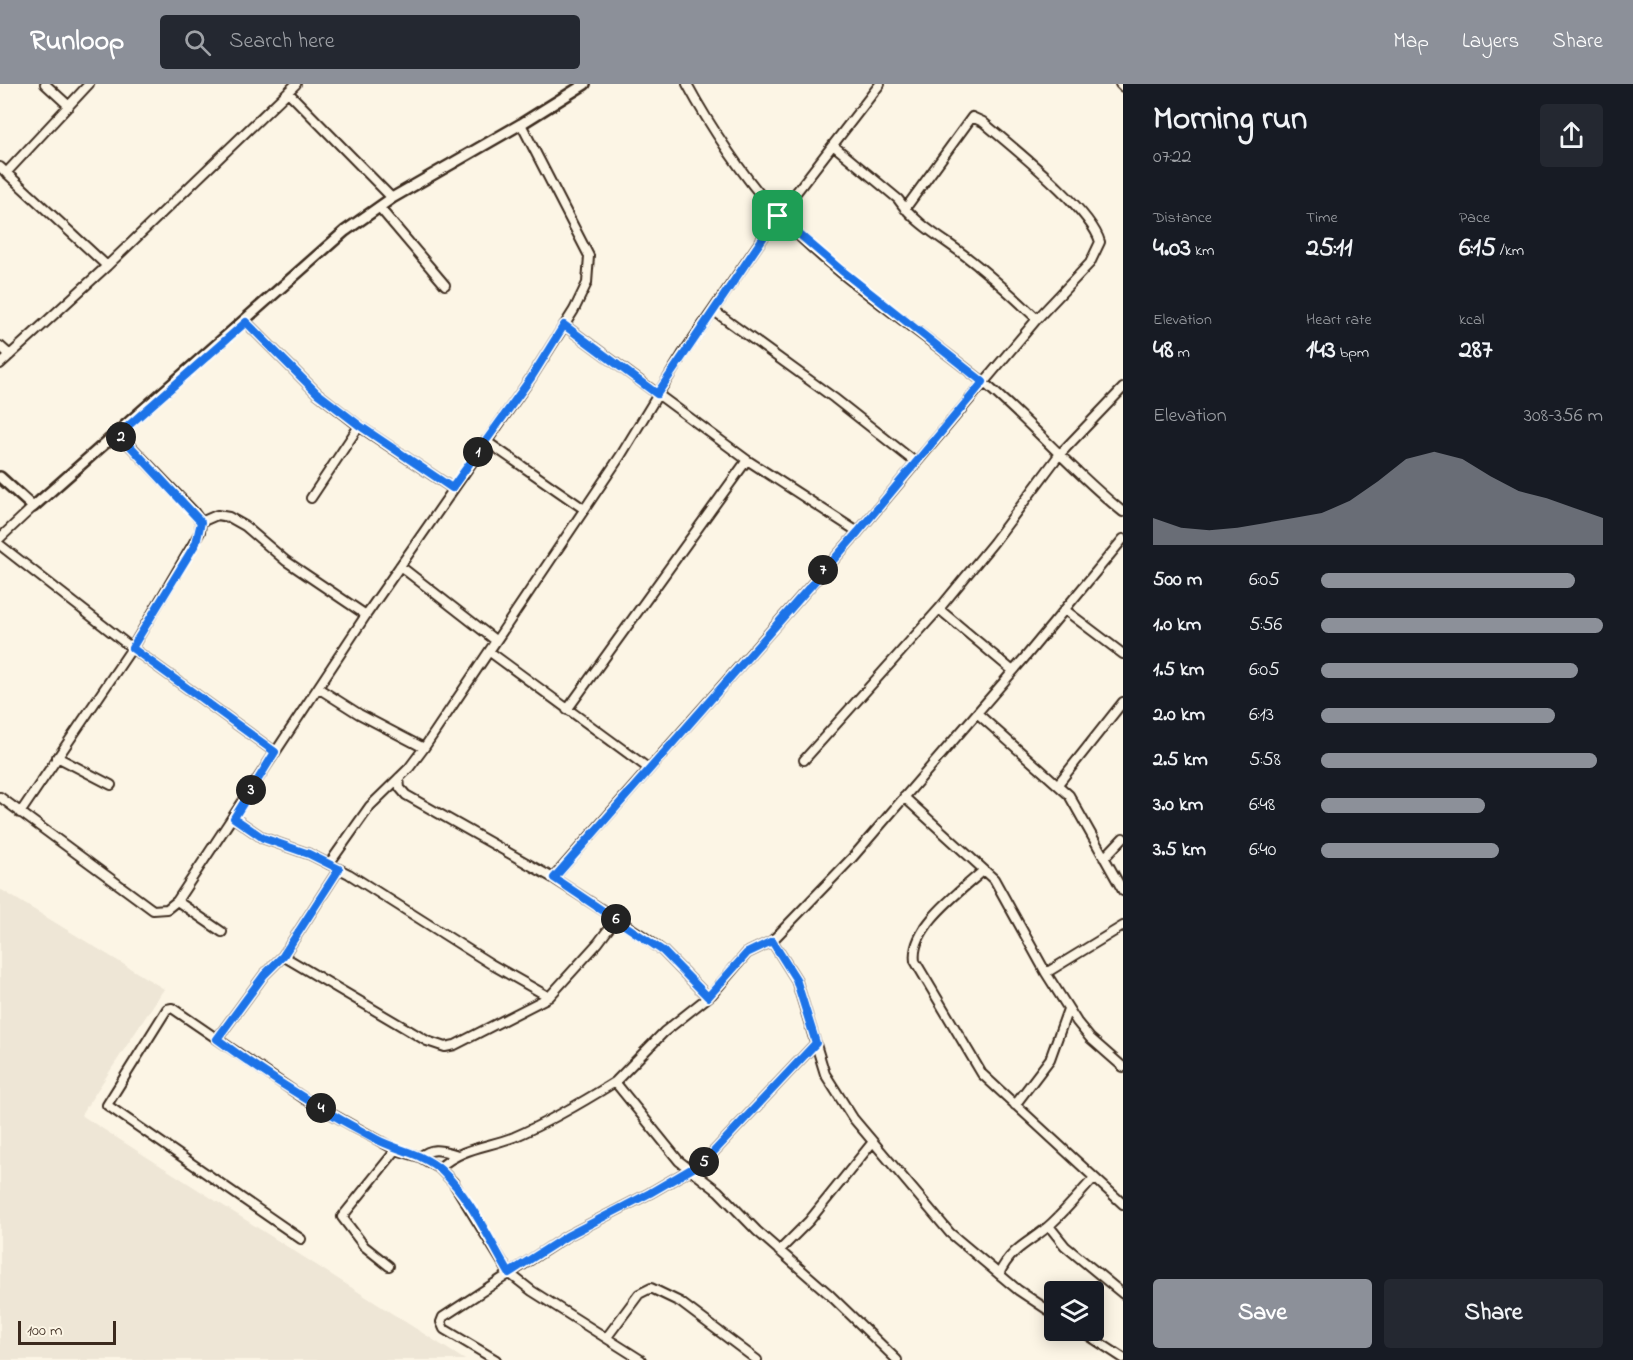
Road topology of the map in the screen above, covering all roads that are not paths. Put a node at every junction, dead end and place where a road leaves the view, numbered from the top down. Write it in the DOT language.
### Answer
graph roads {
  1 [pos="45,84"];
  2 [pos="89,84"];
  3 [pos="296,84"];
  4 [pos="585,84"];
  5 [pos="687,84"];
  6 [pos="880,84"];
  7 [pos="288,92"];
  8 [pos="69,106"];
  9 [pos="521,124"];
  10 [pos="834,146"];
  11 [pos="3,170"];
  12 [pos="392,198"];
  13 [pos="379,207"];
  14 [pos="905,209"];
  15 [pos="778,216"];
  16 [pos="107,266"];
  17 [pos="445,285"];
  18 [pos="714,311"];
  19 [pos="1037,319"];
  20 [pos="246,322"];
  21 [pos="564,325"];
  22 [pos="0,346"];
  23 [pos="10,355"];
  24 [pos="0,364"];
  25 [pos="983,382"];
  26 [pos="1123,388"];
  27 [pos="657,394"];
  28 [pos="360,426"];
  29 [pos="119,434"];
  30 [pos="486,441"];
  31 [pos="1059,455"];
  32 [pos="747,460"];
  33 [pos="915,462"];
  34 [pos="0,477"];
  35 [pos="452,488"];
  36 [pos="311,498"];
  37 [pos="33,507"];
  38 [pos="584,509"];
  39 [pos="1123,512"];
  40 [pos="201,522"];
  41 [pos="858,532"];
  42 [pos="0,538"];
  43 [pos="1123,539"];
  44 [pos="0,545"];
  45 [pos="400,566"];
  46 [pos="939,609"];
  47 [pos="1065,610"];
  48 [pos="366,615"];
  49 [pos="495,640"];
  50 [pos="132,648"];
  51 [pos="490,652"];
  52 [pos="1123,654"];
  53 [pos="1013,671"];
  54 [pos="318,688"];
  55 [pos="1123,702"];
  56 [pos="567,710"];
  57 [pos="977,713"];
  58 [pos="424,748"];
  59 [pos="275,752"];
  60 [pos="57,757"];
  61 [pos="804,760"];
  62 [pos="648,768"];
  63 [pos="399,778"];
  64 [pos="1058,784"];
  65 [pos="111,785"];
  66 [pos="0,797"];
  67 [pos="904,797"];
  68 [pos="21,813"];
  69 [pos="234,818"];
  70 [pos="1123,838"];
  71 [pos="1104,858"];
  72 [pos="329,864"];
  73 [pos="339,869"];
  74 [pos="984,870"];
  75 [pos="554,878"];
  76 [pos="1123,891"];
  77 [pos="177,901"];
  78 [pos="616,919"];
  79 [pos="1123,926"];
  80 [pos="222,932"];
  81 [pos="772,941"];
  82 [pos="283,956"];
  83 [pos="1046,973"];
  84 [pos="549,996"];
  85 [pos="708,997"];
  86 [pos="1068,1009"];
  87 [pos="217,1039"];
  88 [pos="816,1043"];
  89 [pos="1123,1067"];
  90 [pos="615,1082"];
  91 [pos="1015,1105"];
  92 [pos="872,1143"];
  93 [pos="396,1150"];
  94 [pos="455,1154"];
  95 [pos="420,1157"];
  96 [pos="439,1168"];
  97 [pos="689,1169"];
  98 [pos="1095,1178"];
  99 [pos="1123,1204"];
  100 [pos="1048,1226"];
  101 [pos="301,1239"];
  102 [pos="779,1251"];
  103 [pos="389,1266"];
  104 [pos="509,1273"];
  105 [pos="999,1274"];
  106 [pos="1123,1293"];
  107 [pos="1044,1307"];
  108 [pos="607,1337"];
  109 [pos="1097,1341"];
  110 [pos="1123,1358"];
  111 [pos="496,1360"];
  112 [pos="641,1360"];
  113 [pos="757,1360"];
  114 [pos="897,1360"];
  1 -- 8 [label="street"];
  2 -- 8 [label="street"];
  3 -- 7 [label="street"];
  4 -- 9 [label="street"];
  5 -- 15 [label="street"];
  6 -- 10 [label="street"];
  7 -- 12 [label="street"];
  7 -- 16 [label="street"];
  8 -- 11 [label="street"];
  9 -- 12 [label="street"];
  9 -- 21 [label="street"];
  10 -- 14 [label="street"];
  10 -- 15 [label="street"];
  11 -- 16 [label="street"];
  12 -- 13 [label="street"];
  13 -- 17 [label="street"];
  13 -- 20 [label="street"];
  14 -- 19 [label="street"];
  14 -- 19 [label="street"];
  15 -- 18 [label="street"];
  15 -- 25 [label="street"];
  16 -- 23 [label="street"];
  18 -- 27 [label="street"];
  18 -- 33 [label="street"];
  19 -- 25 [label="street"];
  20 -- 28 [label="street"];
  20 -- 29 [label="street"];
  21 -- 27 [label="street"];
  21 -- 30 [label="street"];
  22 -- 23 [label="street"];
  23 -- 24 [label="street"];
  25 -- 31 [label="street"];
  25 -- 33 [label="street"];
  26 -- 31 [label="street"];
  27 -- 32 [label="street"];
  27 -- 38 [label="street"];
  28 -- 35 [label="street"];
  28 -- 36 [label="street"];
  29 -- 37 [label="street"];
  29 -- 40 [label="street"];
  30 -- 35 [label="street"];
  30 -- 38 [label="street"];
  31 -- 39 [label="street"];
  31 -- 46 [label="street"];
  32 -- 41 [label="street"];
  32 -- 56 [label="street"];
  33 -- 41 [label="street"];
  34 -- 37 [label="street"];
  35 -- 45 [label="street"];
  37 -- 42 [label="street"];
  38 -- 49 [label="street"];
  40 -- 48 [label="street"];
  40 -- 50 [label="street"];
  41 -- 62 [label="street"];
  43 -- 47 [label="street"];
  44 -- 50 [label="street"];
  45 -- 48 [label="street"];
  45 -- 49 [label="street"];
  46 -- 53 [label="street"];
  46 -- 61 [label="street"];
  47 -- 52 [label="street"];
  47 -- 53 [label="street"];
  48 -- 54 [label="street"];
  49 -- 51 [label="street"];
  50 -- 59 [label="street"];
  50 -- 60 [label="street"];
  51 -- 56 [label="street"];
  51 -- 58 [label="street"];
  53 -- 57 [label="street"];
  54 -- 58 [label="street"];
  54 -- 59 [label="street"];
  55 -- 64 [label="street"];
  56 -- 62 [label="street"];
  57 -- 64 [label="street"];
  57 -- 67 [label="street"];
  58 -- 63 [label="street"];
  59 -- 69 [label="street"];
  60 -- 65 [label="street"];
  60 -- 68 [label="street"];
  62 -- 75 [label="street"];
  63 -- 72 [label="street"];
  63 -- 75 [label="street"];
  64 -- 71 [label="street"];
  66 -- 68 [label="street"];
  67 -- 74 [label="street"];
  67 -- 81 [label="street"];
  68 -- 77 [label="street"];
  69 -- 72 [label="street"];
  69 -- 77 [label="street"];
  70 -- 71 [label="street"];
  71 -- 76 [label="street"];
  72 -- 73 [label="street"];
  73 -- 82 [label="street"];
  73 -- 84 [label="street"];
  74 -- 83 [label="street"];
  74 -- 91 [label="street"];
  75 -- 78 [label="street"];
  77 -- 80 [label="street"];
  78 -- 84 [label="street"];
  78 -- 85 [label="street"];
  79 -- 83 [label="street"];
  81 -- 85 [label="street"];
  81 -- 88 [label="street"];
  82 -- 84 [label="street"];
  82 -- 87 [label="street"];
  83 -- 86 [label="street"];
  85 -- 90 [label="street"];
  86 -- 89 [label="street"];
  86 -- 91 [label="street"];
  87 -- 93 [label="street"];
  87 -- 101 [label="street"];
  88 -- 92 [label="street"];
  88 -- 97 [label="street"];
  90 -- 94 [label="street"];
  90 -- 97 [label="street"];
  91 -- 98 [label="street"];
  92 -- 102 [label="street"];
  92 -- 105 [label="street"];
  93 -- 95 [label="street"];
  93 -- 103 [label="street"];
  94 -- 95 [label="street"];
  94 -- 96 [label="street"];
  95 -- 96 [label="street"];
  96 -- 104 [label="street"];
  97 -- 102 [label="street"];
  97 -- 104 [label="street"];
  98 -- 99 [label="street"];
  98 -- 100 [label="street"];
  100 -- 105 [label="street"];
  100 -- 106 [label="street"];
  102 -- 114 [label="street"];
  104 -- 108 [label="street"];
  104 -- 111 [label="street"];
  105 -- 107 [label="street"];
  108 -- 112 [label="street"];
  108 -- 113 [label="street"];
  109 -- 110 [label="street"];
}
